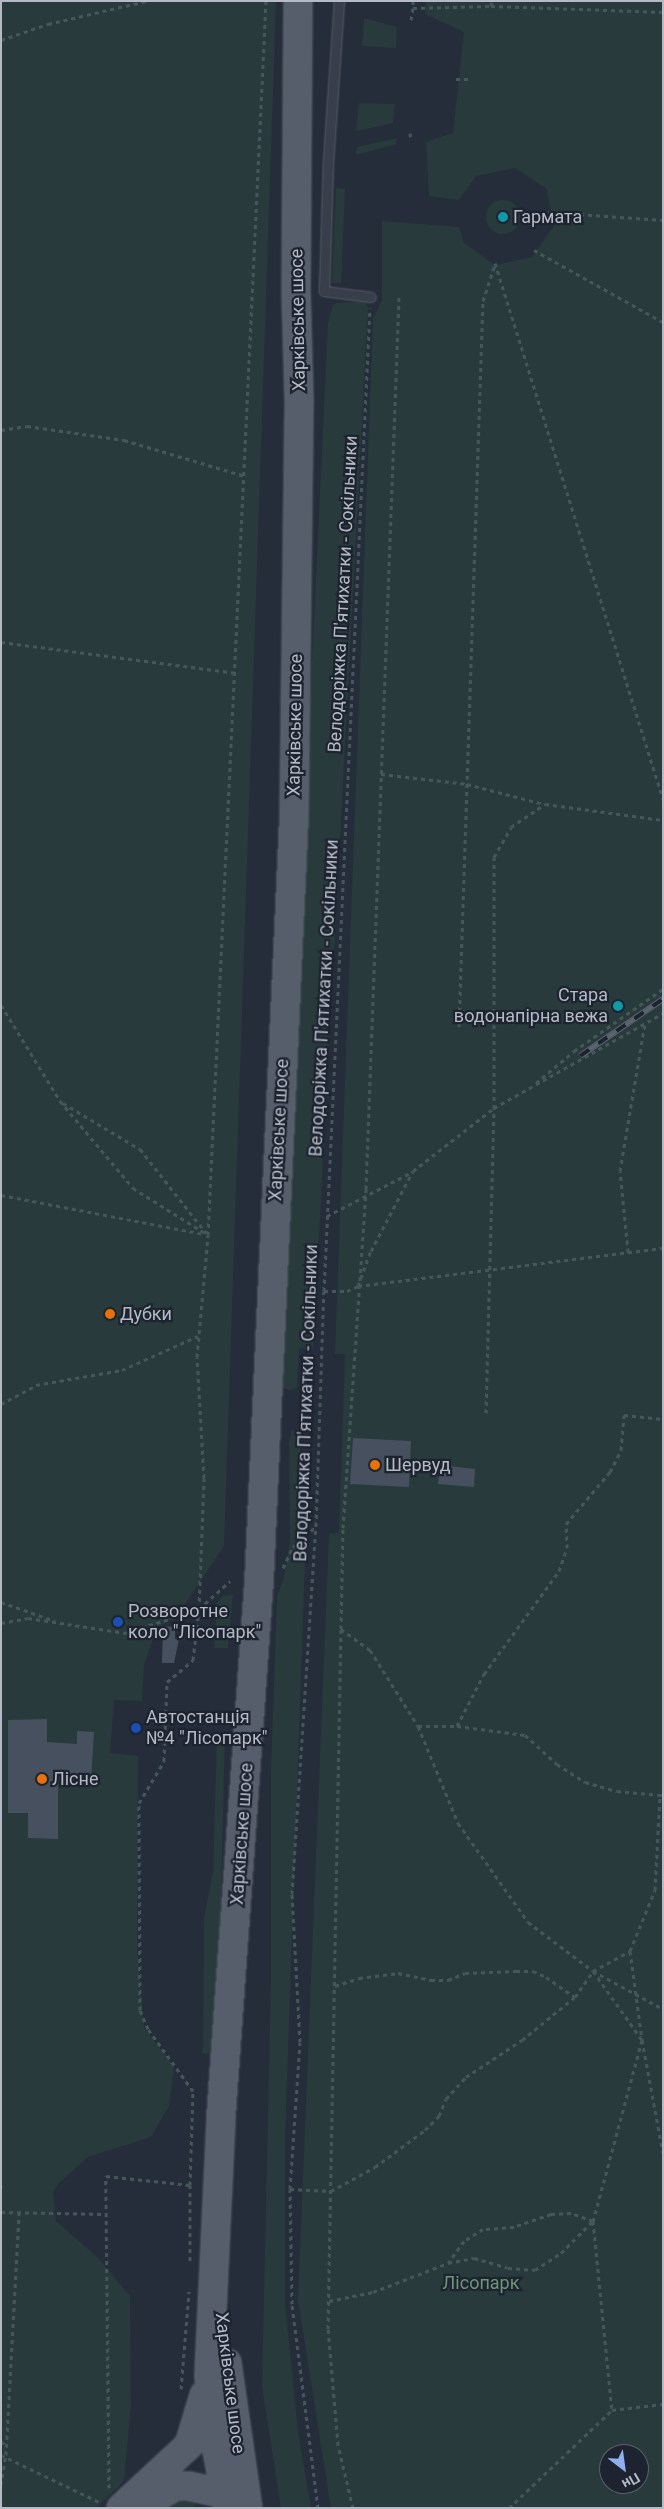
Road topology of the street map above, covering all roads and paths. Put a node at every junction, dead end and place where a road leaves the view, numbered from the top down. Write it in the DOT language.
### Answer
graph roads {
  1 [pos="146,1"];
  2 [pos="266,1"];
  3 [pos="298,1"];
  4 [pos="339,1"];
  5 [pos="413,1"];
  6 [pos="492,1"];
  7 [pos="491,6"];
  8 [pos="413,8"];
  9 [pos="663,12"];
  10 [pos="412,20"];
  11 [pos="1,40"];
  12 [pos="456,79"];
  13 [pos="470,79"];
  14 [pos="410,133"];
  15 [pos="411,140"];
  16 [pos="548,212"];
  17 [pos="663,220"];
  18 [pos="534,250"];
  19 [pos="370,297"];
  20 [pos="398,297"];
  21 [pos="663,322"];
  22 [pos="1,430"];
  23 [pos="245,476"];
  24 [pos="1,642"];
  25 [pos="235,673"];
  26 [pos="381,774"];
  27 [pos="467,784"];
  28 [pos="663,799"];
  29 [pos="545,804"];
  30 [pos="663,820"];
  31 [pos="663,989"];
  32 [pos="1,1005"];
  33 [pos="663,1013"];
  34 [pos="645,1023"];
  35 [pos="459,1027"];
  36 [pos="531,1087"];
  37 [pos="60,1100"];
  38 [pos="494,1108"];
  39 [pos="413,1171"];
  40 [pos="1,1195"];
  41 [pos="365,1197"];
  42 [pos="327,1216"];
  43 [pos="208,1235"];
  44 [pos="663,1248"];
  45 [pos="628,1252"];
  46 [pos="491,1269"];
  47 [pos="358,1286"];
  48 [pos="324,1291"];
  49 [pos="199,1336"];
  50 [pos="1,1404"];
  51 [pos="486,1413"];
  52 [pos="663,1420"];
  53 [pos="316,1526"];
  54 [pos="280,1573"];
  55 [pos="230,1581"];
  56 [pos="1,1602"];
  57 [pos="199,1609"];
  58 [pos="1,1623"];
  59 [pos="63,1624"];
  60 [pos="341,1629"];
  61 [pos="418,1726"];
  62 [pos="457,1726"];
  63 [pos="662,1795"];
  64 [pos="630,1951"];
  65 [pos="593,1971"];
  66 [pos="335,1986"];
  67 [pos="636,1994"];
  68 [pos="575,1997"];
  69 [pos="663,2010"];
  70 [pos="642,2040"];
  71 [pos="663,2153"];
  72 [pos="1,2185"];
  73 [pos="190,2185"];
  74 [pos="290,2189"];
  75 [pos="1,2191"];
  76 [pos="331,2191"];
  77 [pos="1,2212"];
  78 [pos="19,2213"];
  79 [pos="106,2214"];
  80 [pos="593,2221"];
  81 [pos="216,2257"];
  82 [pos="448,2263"];
  83 [pos="190,2272"];
  84 [pos="189,2282"];
  85 [pos="329,2301"];
  86 [pos="209,2374"];
  87 [pos="181,2391"];
  88 [pos="663,2404"];
  89 [pos="612,2410"];
  90 [pos="233,2424"];
  91 [pos="1,2441"];
  92 [pos="189,2445"];
  93 [pos="6,2448"];
  94 [pos="1,2455"];
  95 [pos="6,2455"];
  96 [pos="1,2485"];
  97 [pos="115,2503"];
  98 [pos="146,2504"];
  99 [pos="225,2504"];
  100 [pos="110,2507"];
  101 [pos="248,2508"];
  102 [pos="318,2508"];
  103 [pos="353,2508"];
  104 [pos="509,2508"];
  1 -- 11 [label="path"];
  2 -- 23 [label="path"];
  3 -- 81 [label="main road, Харківське шосе"];
  4 -- 19 [label="lane"];
  5 -- 8 [label="path"];
  6 -- 7 [label="path"];
  7 -- 8 [label="path"];
  7 -- 9 [label="path"];
  8 -- 10 [label="path"];
  12 -- 13 [label="path"];
  14 -- 15 [label="path"];
  16 -- 17 [label="path"];
  18 -- 21 [label="path"];
  19 -- 42 [label="path, Велодоріжка П'ятихатки - Сокільники"];
  20 -- 26 [label="path"];
  22 -- 23 [label="path"];
  23 -- 25 [label="path"];
  24 -- 25 [label="path"];
  25 -- 43 [label="path"];
  26 -- 27 [label="path"];
  26 -- 41 [label="path"];
  27 -- 28 [label="path"];
  27 -- 29 [label="path"];
  27 -- 35 [label="path"];
  29 -- 30 [label="path"];
  29 -- 38 [label="path"];
  31 -- 36 [label="path"];
  32 -- 37 [label="path"];
  33 -- 34 [label="path"];
  34 -- 36 [label="path"];
  34 -- 45 [label="path"];
  36 -- 38 [label="path"];
  37 -- 43 [label="path"];
  37 -- 43 [label="path"];
  38 -- 39 [label="path"];
  38 -- 46 [label="path"];
  39 -- 41 [label="path"];
  39 -- 47 [label="path"];
  40 -- 43 [label="path"];
  41 -- 42 [label="path"];
  41 -- 47 [label="path"];
  42 -- 48 [label="path, Велодоріжка П'ятихатки - Сокільники"];
  43 -- 49 [label="path"];
  44 -- 45 [label="path"];
  45 -- 46 [label="path"];
  46 -- 47 [label="path"];
  46 -- 51 [label="path"];
  47 -- 48 [label="path"];
  47 -- 60 [label="path"];
  48 -- 53 [label="path, Велодоріжка П'ятихатки - Сокільники"];
  49 -- 50 [label="path"];
  49 -- 57 [label="path"];
  52 -- 62 [label="path"];
  53 -- 54 [label="path"];
  53 -- 74 [label="path, Велодоріжка П'ятихатки - Сокільники"];
  55 -- 57 [label="path"];
  56 -- 59 [label="path"];
  57 -- 59 [label="path"];
  57 -- 73 [label="path"];
  58 -- 59 [label="path"];
  60 -- 61 [label="path"];
  60 -- 66 [label="path"];
  61 -- 62 [label="path"];
  61 -- 65 [label="path"];
  62 -- 63 [label="path"];
  63 -- 64 [label="path"];
  64 -- 65 [label="path"];
  64 -- 67 [label="path"];
  65 -- 67 [label="path"];
  65 -- 68 [label="path"];
  65 -- 70 [label="path"];
  66 -- 68 [label="path"];
  66 -- 76 [label="path"];
  67 -- 69 [label="path"];
  67 -- 70 [label="path"];
  68 -- 76 [label="path"];
  70 -- 71 [label="path"];
  70 -- 80 [label="path"];
  72 -- 75 [label="path"];
  73 -- 79 [label="path"];
  73 -- 83 [label="path"];
  74 -- 76 [label="path"];
  74 -- 102 [label="path, Велодоріжка П'ятихатки - Сокільники"];
  76 -- 85 [label="path"];
  77 -- 78 [label="path"];
  78 -- 79 [label="path"];
  78 -- 93 [label="path"];
  79 -- 97 [label="path"];
  80 -- 82 [label="path"];
  80 -- 82 [label="path"];
  80 -- 89 [label="path"];
  81 -- 86 [label="main road, Харківське шосе"];
  81 -- 90 [label="main road, Харківське шосе"];
  82 -- 85 [label="path"];
  84 -- 87 [label="path"];
  85 -- 103 [label="path"];
  86 -- 92 [label="main road"];
  86 -- 99 [label="main road, Харківське шосе"];
  88 -- 89 [label="path"];
  89 -- 104 [label="path"];
  90 -- 99 [label="main road"];
  90 -- 101 [label="main road, Харківське шосе"];
  91 -- 93 [label="path"];
  92 -- 97 [label="main road"];
  92 -- 98 [label="main road"];
  93 -- 95 [label="path"];
  94 -- 95 [label="path"];
  95 -- 96 [label="path"];
  95 -- 100 [label="path"];
  98 -- 99 [label="main road"];
}
